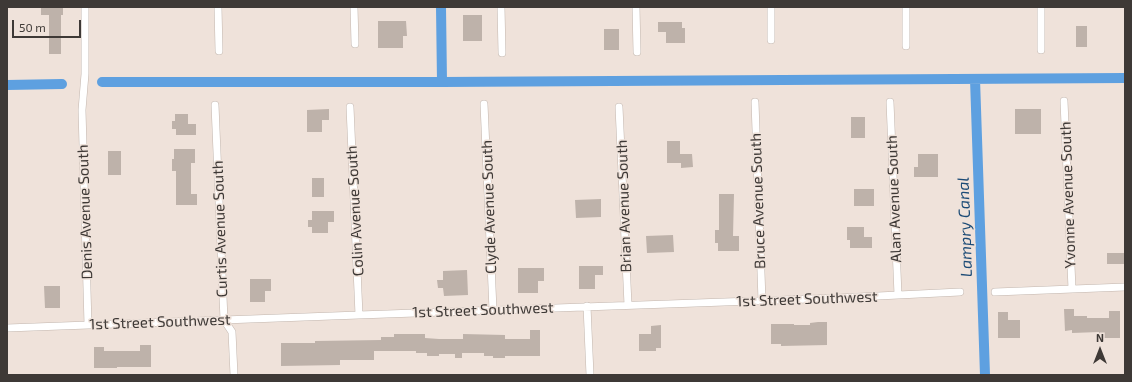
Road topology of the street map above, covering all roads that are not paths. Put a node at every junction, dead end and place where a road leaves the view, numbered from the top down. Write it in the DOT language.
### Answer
graph roads {
  1 [pos="85,7"];
  2 [pos="218,7"];
  3 [pos="354,7"];
  4 [pos="501,7"];
  5 [pos="636,7"];
  6 [pos="771,7"];
  7 [pos="906,7"];
  8 [pos="1041,7"];
  9 [pos="771,40"];
  10 [pos="355,44"];
  11 [pos="906,46"];
  12 [pos="1041,50"];
  13 [pos="219,51"];
  14 [pos="637,52"];
  15 [pos="502,53"];
  16 [pos="1064,101"];
  17 [pos="755,102"];
  18 [pos="890,102"];
  19 [pos="484,104"];
  20 [pos="215,105"];
  21 [pos="350,107"];
  22 [pos="620,107"];
  23 [pos="1125,287"];
  24 [pos="1072,289"];
  25 [pos="960,292"];
  26 [pos="995,292"];
  27 [pos="898,295"];
  28 [pos="762,300"];
  29 [pos="628,305"];
  30 [pos="587,306"];
  31 [pos="493,310"];
  32 [pos="359,314"];
  33 [pos="224,320"];
  34 [pos="88,325"];
  35 [pos="7,328"];
  36 [pos="234,375"];
  37 [pos="590,375"];
  1 -- 34 [label="street, Denis Avenue South"];
  2 -- 13 [label="street"];
  3 -- 10 [label="street"];
  4 -- 15 [label="street"];
  5 -- 14 [label="street"];
  6 -- 9 [label="street"];
  7 -- 11 [label="street"];
  8 -- 12 [label="street"];
  16 -- 24 [label="street, Yvonne Avenue South"];
  17 -- 28 [label="street, Bruce Avenue South"];
  18 -- 27 [label="street, Alan Avenue South"];
  19 -- 31 [label="street, Clyde Avenue South"];
  20 -- 33 [label="street, Curtis Avenue South"];
  21 -- 32 [label="street, Colin Avenue South"];
  22 -- 29 [label="street, Brian Avenue South"];
  23 -- 24 [label="street"];
  24 -- 26 [label="street"];
  25 -- 27 [label="street, 1st Street Southwest"];
  27 -- 28 [label="street, 1st Street Southwest"];
  28 -- 29 [label="street, 1st Street Southwest"];
  29 -- 30 [label="street, 1st Street Southwest"];
  30 -- 31 [label="street, 1st Street Southwest"];
  30 -- 37 [label="street"];
  31 -- 32 [label="street, 1st Street Southwest"];
  32 -- 33 [label="street, 1st Street Southwest"];
  33 -- 34 [label="street, 1st Street Southwest"];
  33 -- 36 [label="street, Curtis Avenue South"];
  34 -- 35 [label="street, 1st Street Southwest"];
}
